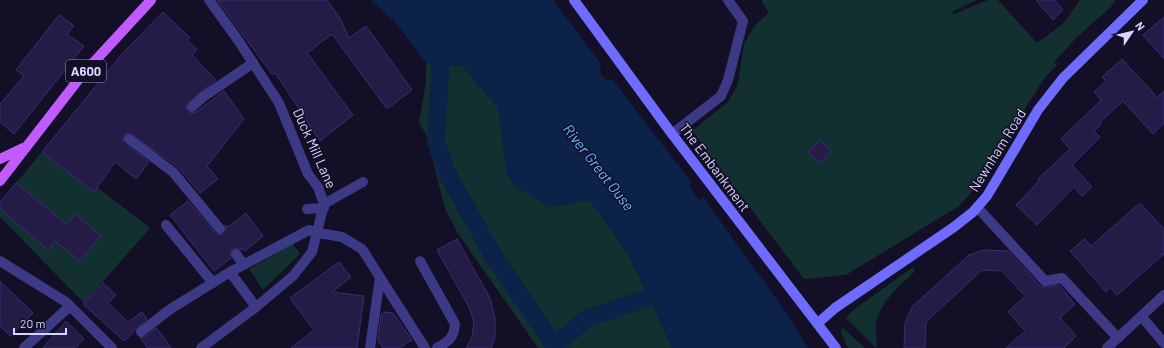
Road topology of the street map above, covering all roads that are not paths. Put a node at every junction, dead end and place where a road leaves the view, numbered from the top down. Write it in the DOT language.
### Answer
graph roads {
  1 [pos="151,0"];
  2 [pos="209,0"];
  3 [pos="574,0"];
  4 [pos="728,0"];
  5 [pos="1143,0"];
  6 [pos="253,63"];
  7 [pos="192,107"];
  8 [pos="672,134"];
  9 [pos="129,139"];
  10 [pos="27,146"];
  11 [pos="2,159"];
  12 [pos="0,181"];
  13 [pos="363,182"];
  14 [pos="324,206"];
  15 [pos="977,207"];
  16 [pos="307,209"];
  17 [pos="166,225"];
  18 [pos="220,229"];
  19 [pos="318,233"];
  20 [pos="236,254"];
  21 [pos="0,261"];
  22 [pos="420,261"];
  23 [pos="244,265"];
  24 [pos="230,272"];
  25 [pos="380,277"];
  26 [pos="213,283"];
  27 [pos="1164,295"];
  28 [pos="70,306"];
  29 [pos="256,307"];
  30 [pos="1141,316"];
  31 [pos="818,323"];
  32 [pos="140,332"];
  33 [pos="1118,338"];
  34 [pos="1164,343"];
  35 [pos="24,348"];
  36 [pos="112,348"];
  37 [pos="201,348"];
  38 [pos="370,348"];
  39 [pos="425,348"];
  40 [pos="437,348"];
  41 [pos="836,348"];
  42 [pos="1107,348"];
  1 -- 10 [label="main road, A600"];
  2 -- 6 [label="street, Duck Mill Lane"];
  3 -- 8 [label="street, The Embankment"];
  4 -- 8 [label="street"];
  5 -- 15 [label="street, Newnham Road"];
  6 -- 7 [label="street"];
  6 -- 14 [label="street, Duck Mill Lane"];
  8 -- 31 [label="street, The Embankment"];
  9 -- 18 [label="street"];
  10 -- 11 [label="main road, A600"];
  10 -- 12 [label="main road, A600"];
  13 -- 14 [label="street"];
  14 -- 16 [label="street"];
  14 -- 19 [label="street, Duck Mill Lane"];
  15 -- 31 [label="street, Newnham Road"];
  15 -- 33 [label="street"];
  17 -- 26 [label="street"];
  19 -- 23 [label="street"];
  19 -- 25 [label="street"];
  19 -- 29 [label="street, Duck Mill Lane"];
  20 -- 23 [label="street"];
  21 -- 28 [label="street"];
  22 -- 40 [label="street"];
  23 -- 24 [label="street"];
  24 -- 26 [label="street"];
  24 -- 29 [label="street"];
  25 -- 38 [label="street"];
  25 -- 39 [label="street"];
  26 -- 32 [label="street"];
  27 -- 30 [label="street"];
  28 -- 35 [label="street"];
  28 -- 36 [label="street"];
  29 -- 37 [label="street, Duck Mill Lane"];
  30 -- 33 [label="street"];
  30 -- 34 [label="street"];
  31 -- 41 [label="street, The Embankment"];
  33 -- 42 [label="street"];
}
